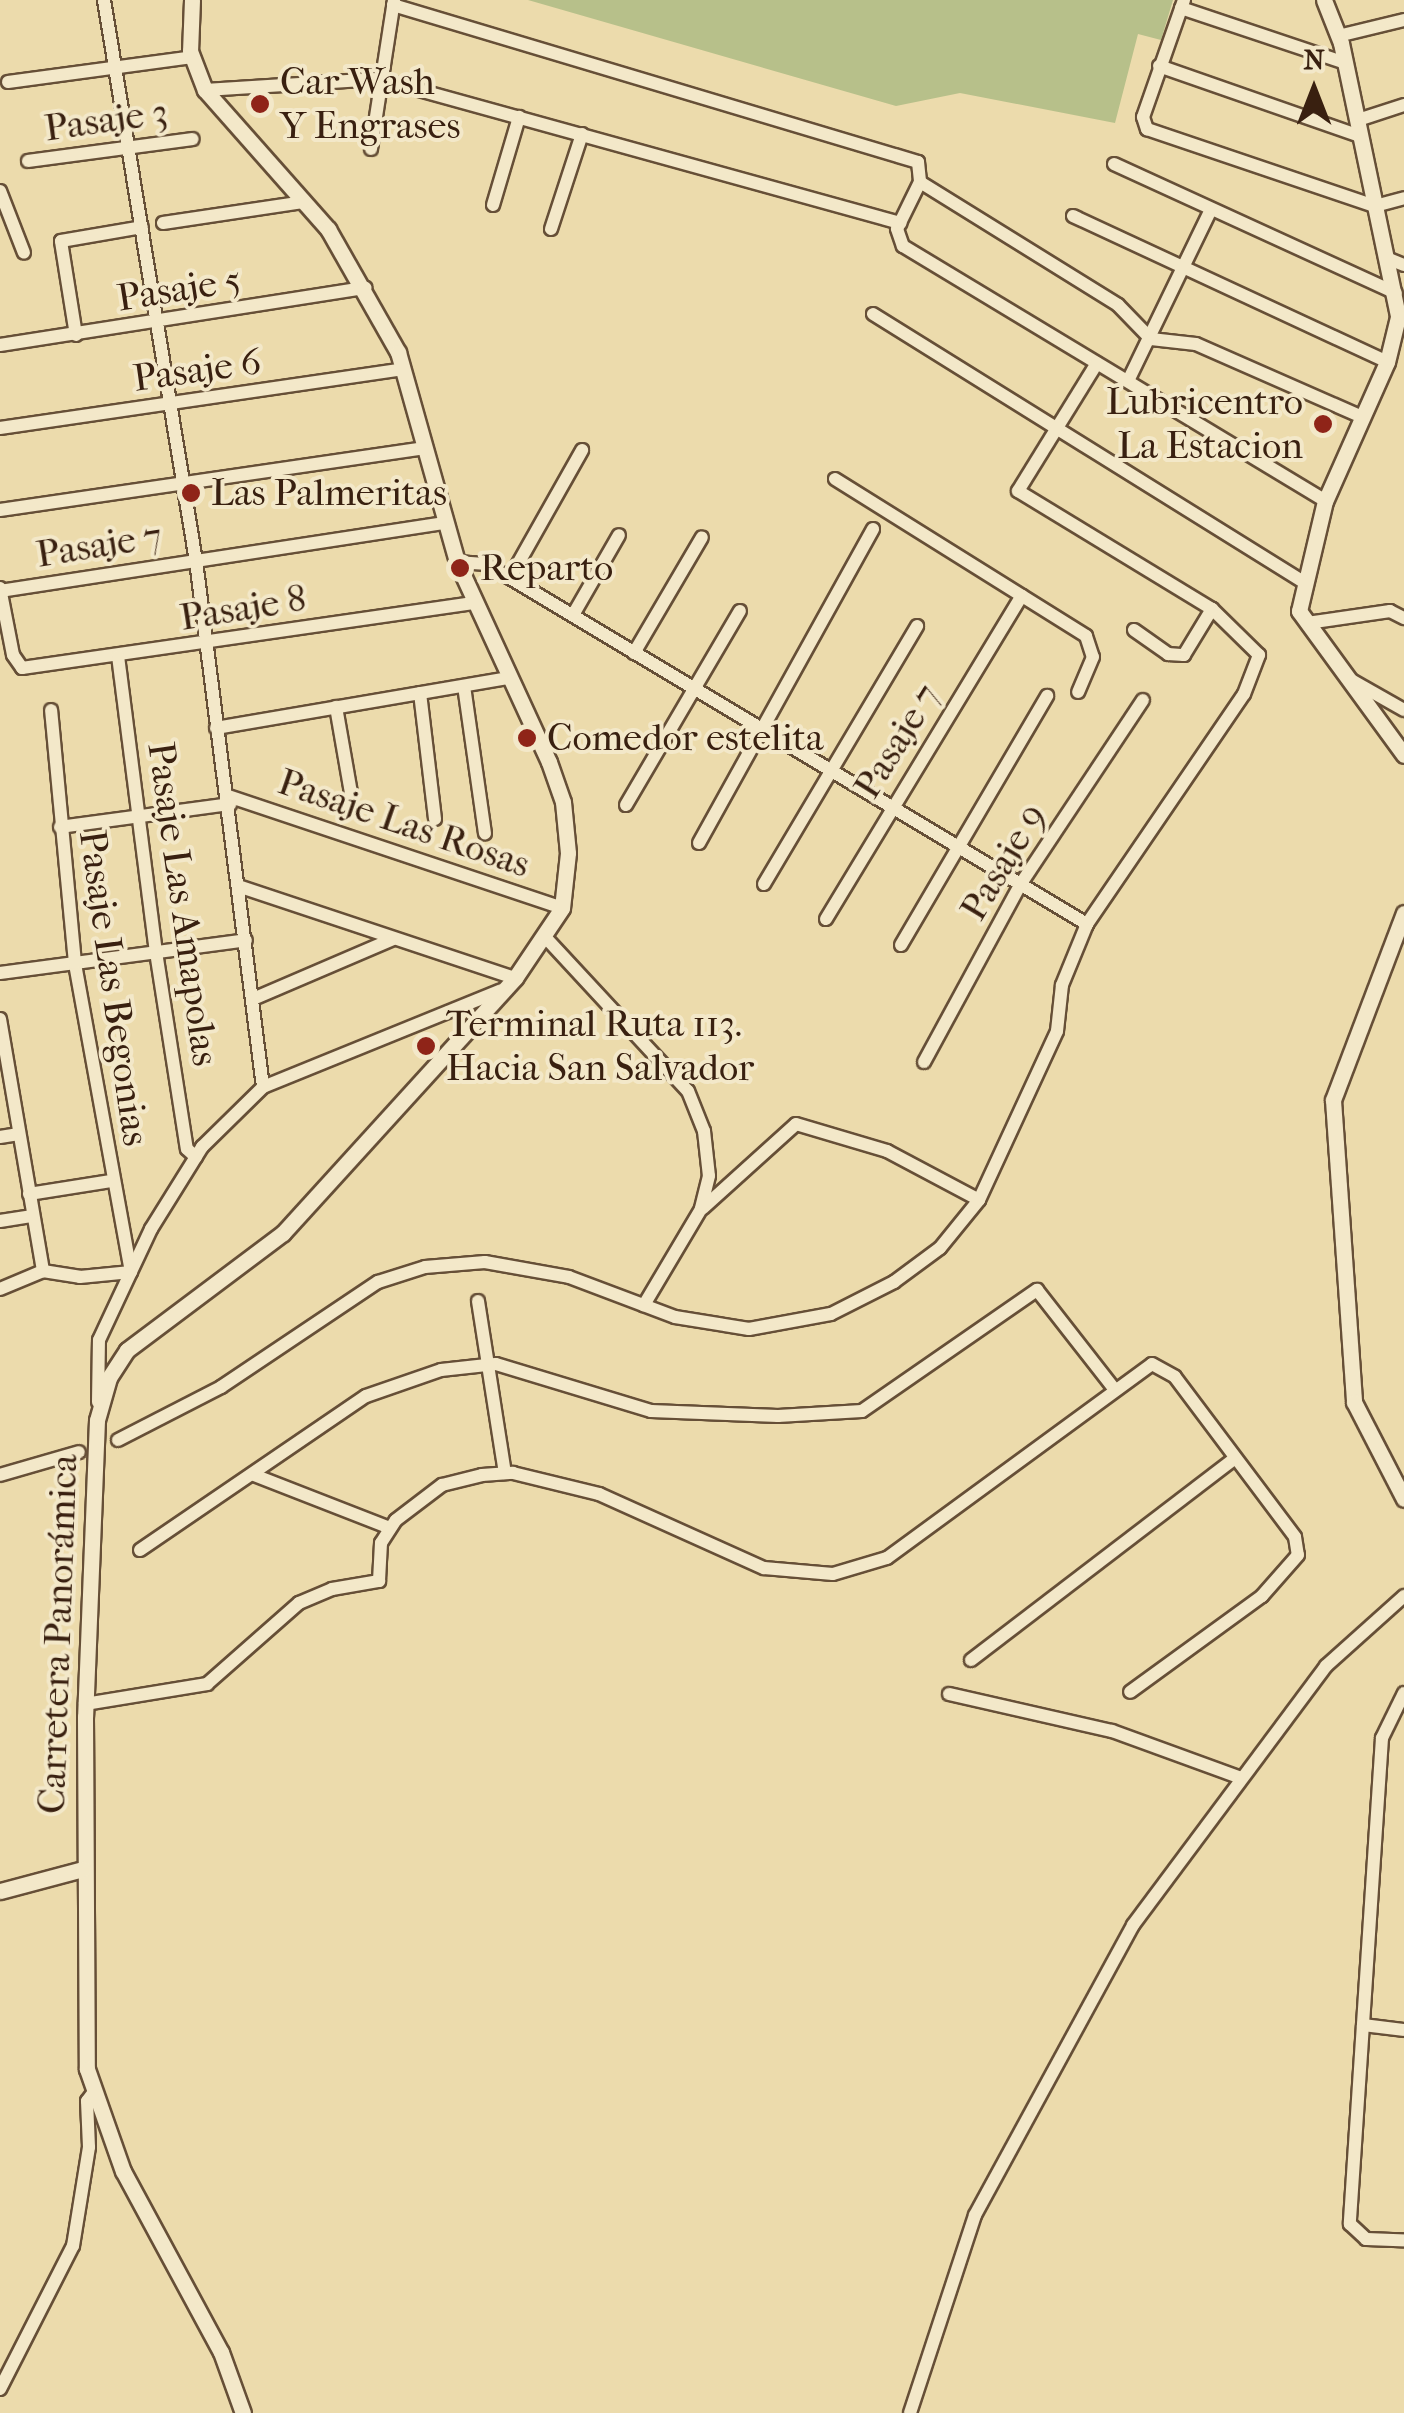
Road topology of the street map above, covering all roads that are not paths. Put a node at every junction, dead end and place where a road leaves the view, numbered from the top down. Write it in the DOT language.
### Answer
graph roads {
  1 [pos="104,0"];
  2 [pos="192,0"];
  3 [pos="1324,0"];
  4 [pos="394,3"];
  5 [pos="1182,4"];
  6 [pos="1404,20"];
  7 [pos="1338,36"];
  8 [pos="192,57"];
  9 [pos="1345,64"];
  10 [pos="1160,66"];
  11 [pos="116,70"];
  12 [pos="379,79"];
  13 [pos="8,82"];
  14 [pos="205,90"];
  15 [pos="1404,106"];
  16 [pos="518,117"];
  17 [pos="1359,128"];
  18 [pos="582,134"];
  19 [pos="193,139"];
  20 [pos="129,148"];
  21 [pos="371,149"];
  22 [pos="28,161"];
  23 [pos="1114,164"];
  24 [pos="920,182"];
  25 [pos="0,190"];
  26 [pos="1404,198"];
  27 [pos="304,202"];
  28 [pos="493,205"];
  29 [pos="1375,206"];
  30 [pos="1211,209"];
  31 [pos="1073,216"];
  32 [pos="900,223"];
  33 [pos="163,224"];
  34 [pos="142,227"];
  35 [pos="550,229"];
  36 [pos="24,252"];
  37 [pos="1397,262"];
  38 [pos="1184,268"];
  39 [pos="366,288"];
  40 [pos="1396,294"];
  41 [pos="873,314"];
  42 [pos="158,324"];
  43 [pos="76,335"];
  44 [pos="1150,340"];
  45 [pos="0,345"];
  46 [pos="1387,362"];
  47 [pos="1097,363"];
  48 [pos="402,369"];
  49 [pos="1128,381"];
  50 [pos="172,404"];
  51 [pos="1360,416"];
  52 [pos="0,428"];
  53 [pos="1053,428"];
  54 [pos="423,448"];
  55 [pos="582,450"];
  56 [pos="836,480"];
  57 [pos="184,482"];
  58 [pos="1325,501"];
  59 [pos="0,510"];
  60 [pos="445,523"];
  61 [pos="873,529"];
  62 [pos="620,535"];
  63 [pos="702,537"];
  64 [pos="196,561"];
  65 [pos="457,562"];
  66 [pos="510,578"];
  67 [pos="1302,581"];
  68 [pos="0,589"];
  69 [pos="1022,596"];
  70 [pos="473,603"];
  71 [pos="1212,609"];
  72 [pos="740,611"];
  73 [pos="573,615"];
  74 [pos="1404,618"];
  75 [pos="1307,623"];
  76 [pos="917,626"];
  77 [pos="1134,630"];
  78 [pos="202,645"];
  79 [pos="634,653"];
  80 [pos="118,656"];
  81 [pos="509,678"];
  82 [pos="1348,678"];
  83 [pos="464,686"];
  84 [pos="694,688"];
  85 [pos="1078,692"];
  86 [pos="420,694"];
  87 [pos="1046,696"];
  88 [pos="1143,700"];
  89 [pos="336,708"];
  90 [pos="51,710"];
  91 [pos="1404,710"];
  92 [pos="216,728"];
  93 [pos="763,729"];
  94 [pos="1404,756"];
  95 [pos="830,769"];
  96 [pos="351,792"];
  97 [pos="229,800"];
  98 [pos="626,805"];
  99 [pos="892,806"];
  100 [pos="142,816"];
  101 [pos="436,819"];
  102 [pos="60,828"];
  103 [pos="485,834"];
  104 [pos="698,843"];
  105 [pos="958,847"];
  106 [pos="764,884"];
  107 [pos="1020,885"];
  108 [pos="241,887"];
  109 [pos="562,908"];
  110 [pos="1404,912"];
  111 [pos="826,919"];
  112 [pos="1087,924"];
  113 [pos="547,939"];
  114 [pos="246,940"];
  115 [pos="394,940"];
  116 [pos="901,946"];
  117 [pos="156,952"];
  118 [pos="75,963"];
  119 [pos="0,973"];
  120 [pos="516,978"];
  121 [pos="500,991"];
  122 [pos="254,999"];
  123 [pos="0,1019"];
  124 [pos="924,1062"];
  125 [pos="263,1087"];
  126 [pos="20,1134"];
  127 [pos="0,1137"];
  128 [pos="196,1157"];
  129 [pos="112,1181"];
  130 [pos="30,1194"];
  131 [pos="979,1200"];
  132 [pos="701,1210"];
  133 [pos="33,1216"];
  134 [pos="0,1220"];
  135 [pos="42,1271"];
  136 [pos="131,1272"];
  137 [pos="0,1288"];
  138 [pos="478,1301"];
  139 [pos="644,1305"];
  140 [pos="484,1364"];
  141 [pos="1114,1390"];
  142 [pos="98,1420"];
  143 [pos="118,1440"];
  144 [pos="79,1452"];
  145 [pos="1235,1458"];
  146 [pos="505,1473"];
  147 [pos="0,1475"];
  148 [pos="254,1475"];
  149 [pos="1404,1499"];
  150 [pos="390,1528"];
  151 [pos="140,1550"];
  152 [pos="1404,1596"];
  153 [pos="971,1660"];
  154 [pos="1130,1692"];
  155 [pos="1404,1692"];
  156 [pos="949,1694"];
  157 [pos="85,1704"];
  158 [pos="1241,1778"];
  159 [pos="82,1870"];
  160 [pos="0,1891"];
  161 [pos="1363,2026"];
  162 [pos="1404,2030"];
  163 [pos="94,2092"];
  164 [pos="1404,2240"];
  165 [pos="0,2387"];
  166 [pos="242,2413"];
  167 [pos="910,2413"];
  1 -- 11 [label="street"];
  2 -- 8 [label="street"];
  3 -- 7 [label="street"];
  4 -- 12 [label="street"];
  4 -- 24 [label="street"];
  5 -- 9 [label="street"];
  5 -- 10 [label="street"];
  6 -- 7 [label="street"];
  7 -- 9 [label="street"];
  8 -- 11 [label="street"];
  8 -- 14 [label="street, Carretera Panorámica"];
  9 -- 17 [label="street"];
  10 -- 17 [label="street"];
  10 -- 29 [label="street"];
  11 -- 13 [label="street"];
  11 -- 20 [label="street"];
  12 -- 14 [label="street"];
  12 -- 16 [label="street"];
  12 -- 21 [label="street"];
  14 -- 27 [label="street, Carretera Panorámica"];
  15 -- 17 [label="street"];
  16 -- 18 [label="street"];
  16 -- 28 [label="street"];
  17 -- 29 [label="street"];
  18 -- 32 [label="street"];
  18 -- 35 [label="street"];
  19 -- 20 [label="street, Pasaje 3"];
  20 -- 22 [label="street, Pasaje 3"];
  20 -- 34 [label="street"];
  23 -- 30 [label="street"];
  24 -- 32 [label="street"];
  24 -- 44 [label="street"];
  25 -- 36 [label="street"];
  26 -- 29 [label="street"];
  27 -- 33 [label="street"];
  27 -- 39 [label="street, Carretera Panorámica"];
  29 -- 37 [label="street"];
  30 -- 38 [label="street"];
  30 -- 40 [label="street"];
  31 -- 38 [label="street"];
  32 -- 47 [label="street"];
  34 -- 42 [label="street"];
  34 -- 43 [label="street"];
  37 -- 40 [label="street"];
  38 -- 44 [label="street"];
  38 -- 46 [label="street"];
  39 -- 42 [label="street, Pasaje 5"];
  39 -- 48 [label="street, Carretera Panorámica"];
  40 -- 46 [label="street"];
  41 -- 53 [label="street"];
  42 -- 43 [label="street, Pasaje 5"];
  42 -- 50 [label="street"];
  43 -- 45 [label="street, Pasaje 5"];
  44 -- 49 [label="street"];
  44 -- 51 [label="street"];
  46 -- 51 [label="street"];
  47 -- 49 [label="street"];
  47 -- 53 [label="street"];
  48 -- 50 [label="street, Pasaje 6"];
  48 -- 54 [label="street, Carretera Panorámica"];
  49 -- 58 [label="street"];
  50 -- 52 [label="street, Pasaje 6"];
  50 -- 57 [label="street"];
  51 -- 58 [label="street"];
  53 -- 67 [label="street"];
  53 -- 71 [label="street"];
  54 -- 57 [label="street"];
  54 -- 60 [label="street, Carretera Panorámica"];
  55 -- 66 [label="street"];
  56 -- 69 [label="street"];
  57 -- 59 [label="street"];
  57 -- 64 [label="street"];
  58 -- 67 [label="street"];
  60 -- 64 [label="street, Pasaje 7"];
  60 -- 65 [label="street, Carretera Panorámica"];
  61 -- 93 [label="street"];
  62 -- 73 [label="street"];
  63 -- 79 [label="street"];
  64 -- 68 [label="street, Pasaje 7"];
  64 -- 78 [label="street"];
  65 -- 66 [label="street"];
  65 -- 70 [label="street, Carretera Panorámica"];
  66 -- 73 [label="street"];
  67 -- 75 [label="street"];
  68 -- 80 [label="street, Pasaje 8"];
  69 -- 85 [label="street"];
  69 -- 99 [label="street, Pasaje 7"];
  70 -- 78 [label="street, Pasaje 8"];
  70 -- 81 [label="street, Carretera Panorámica"];
  71 -- 77 [label="street"];
  71 -- 112 [label="street"];
  72 -- 84 [label="street"];
  73 -- 79 [label="street"];
  74 -- 75 [label="street"];
  75 -- 82 [label="street"];
  76 -- 95 [label="street"];
  78 -- 80 [label="street, Pasaje 8"];
  78 -- 92 [label="street"];
  79 -- 84 [label="street"];
  80 -- 100 [label="street, Pasaje Las Amapolas"];
  81 -- 83 [label="street"];
  81 -- 109 [label="street, Carretera Panorámica"];
  82 -- 91 [label="street"];
  82 -- 94 [label="street"];
  83 -- 86 [label="street"];
  83 -- 103 [label="street"];
  84 -- 93 [label="street"];
  84 -- 98 [label="street"];
  86 -- 89 [label="street"];
  86 -- 101 [label="street"];
  87 -- 105 [label="street"];
  88 -- 107 [label="street, Pasaje 9"];
  89 -- 92 [label="street"];
  89 -- 96 [label="street"];
  90 -- 102 [label="street, Pasaje Las Begonias"];
  92 -- 97 [label="street"];
  93 -- 95 [label="street"];
  93 -- 104 [label="street"];
  95 -- 99 [label="street"];
  95 -- 106 [label="street"];
  97 -- 100 [label="street"];
  97 -- 108 [label="street"];
  97 -- 109 [label="street, Pasaje Las Rosas"];
  99 -- 105 [label="street"];
  99 -- 111 [label="street, Pasaje 7"];
  100 -- 102 [label="street"];
  100 -- 117 [label="street, Pasaje Las Amapolas"];
  102 -- 118 [label="street, Pasaje Las Begonias"];
  105 -- 107 [label="street"];
  105 -- 116 [label="street"];
  107 -- 112 [label="street"];
  107 -- 124 [label="street, Pasaje 9"];
  108 -- 114 [label="street"];
  108 -- 115 [label="street"];
  109 -- 113 [label="street, Carretera Panorámica"];
  110 -- 149 [label="street"];
  112 -- 131 [label="street"];
  113 -- 120 [label="street, Carretera Panorámica"];
  113 -- 132 [label="street"];
  114 -- 117 [label="street"];
  114 -- 122 [label="street"];
  115 -- 120 [label="street"];
  115 -- 122 [label="street"];
  117 -- 118 [label="street"];
  117 -- 128 [label="street, Pasaje Las Amapolas"];
  118 -- 119 [label="street"];
  118 -- 129 [label="street, Pasaje Las Begonias"];
  120 -- 121 [label="street, Carretera Panorámica"];
  121 -- 125 [label="street"];
  121 -- 142 [label="street, Carretera Panorámica"];
  122 -- 125 [label="street"];
  123 -- 126 [label="street"];
  125 -- 128 [label="street"];
  126 -- 127 [label="street"];
  126 -- 130 [label="street"];
  128 -- 136 [label="street"];
  129 -- 130 [label="street"];
  129 -- 136 [label="street, Pasaje Las Begonias"];
  130 -- 133 [label="street"];
  131 -- 132 [label="street"];
  131 -- 139 [label="street"];
  132 -- 139 [label="street"];
  133 -- 134 [label="street"];
  133 -- 135 [label="street"];
  135 -- 136 [label="street"];
  135 -- 137 [label="street"];
  136 -- 142 [label="street"];
  138 -- 140 [label="street"];
  139 -- 143 [label="street"];
  140 -- 141 [label="street"];
  140 -- 146 [label="street"];
  140 -- 148 [label="street"];
  141 -- 145 [label="street"];
  141 -- 146 [label="street"];
  142 -- 157 [label="street, Carretera Panorámica"];
  144 -- 147 [label="street"];
  145 -- 153 [label="street"];
  145 -- 154 [label="street"];
  146 -- 150 [label="street"];
  148 -- 150 [label="street"];
  148 -- 151 [label="street"];
  150 -- 157 [label="street"];
  152 -- 158 [label="street"];
  155 -- 161 [label="street"];
  156 -- 158 [label="street"];
  157 -- 159 [label="street, Carretera Panorámica"];
  158 -- 167 [label="street"];
  159 -- 160 [label="street"];
  159 -- 163 [label="street, Carretera Panorámica"];
  161 -- 162 [label="street"];
  161 -- 164 [label="street"];
  163 -- 165 [label="street"];
  163 -- 166 [label="street, Carretera Panorámica"];
}
